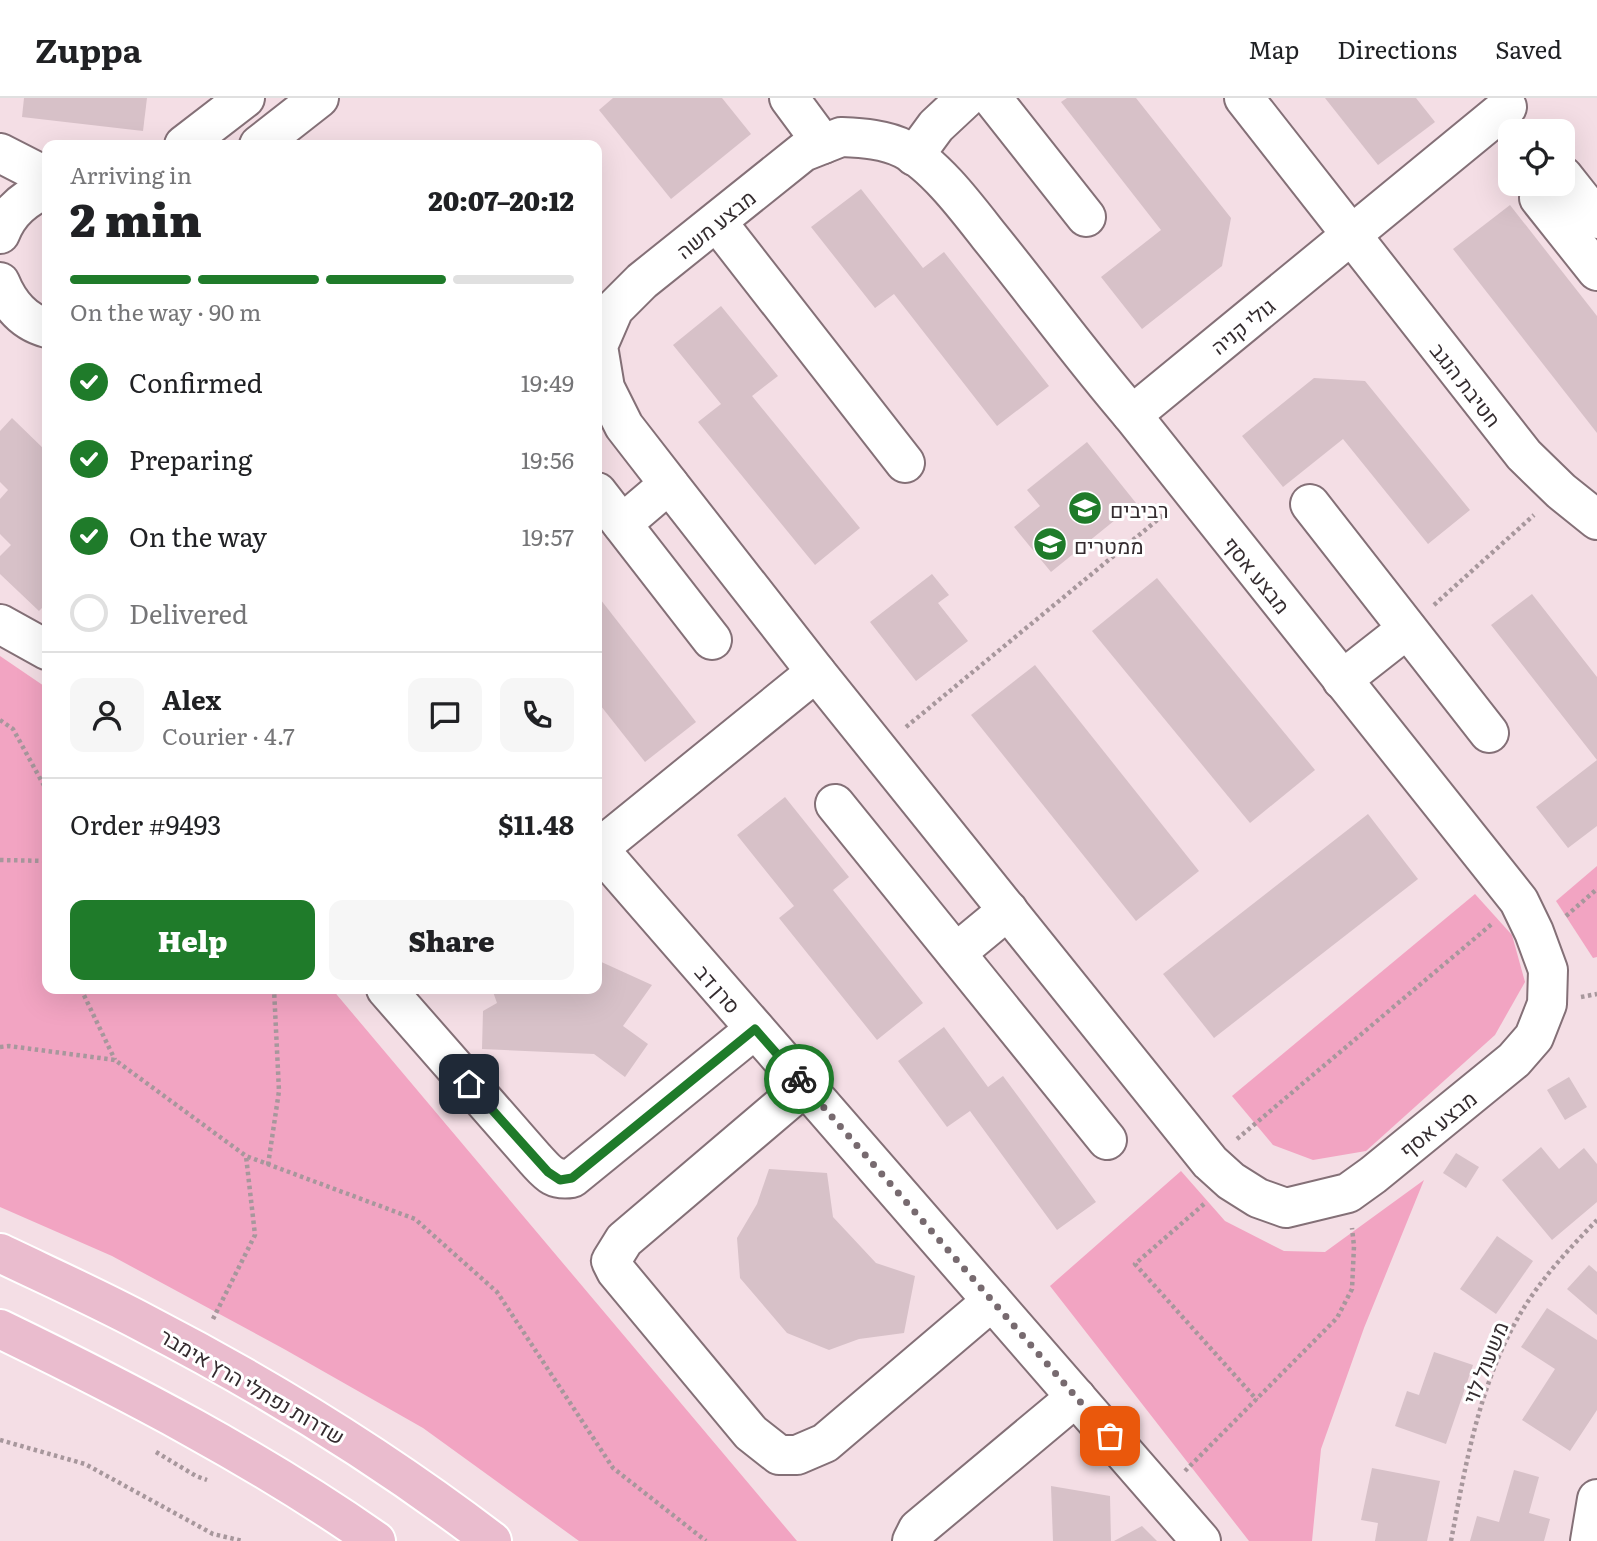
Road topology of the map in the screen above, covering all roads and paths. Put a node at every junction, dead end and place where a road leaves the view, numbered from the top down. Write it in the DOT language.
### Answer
graph roads {
  1 [pos="245,98"];
  2 [pos="319,98"];
  3 [pos="789,98"];
  4 [pos="966,98"];
  5 [pos="992,98"];
  6 [pos="1244,98"];
  7 [pos="1511,112"];
  8 [pos="190,140"];
  9 [pos="265,140"];
  10 [pos="823,144"];
  11 [pos="0,153"];
  12 [pos="914,156"];
  13 [pos="42,174"];
  14 [pos="42,191"];
  15 [pos="1560,196"];
  16 [pos="1086,217"];
  17 [pos="717,222"];
  18 [pos="1586,222"];
  19 [pos="0,234"];
  20 [pos="1352,236"];
  21 [pos="1597,271"];
  22 [pos="0,282"];
  23 [pos="42,327"];
  24 [pos="42,330"];
  25 [pos="602,334"];
  26 [pos="0,338"];
  27 [pos="602,372"];
  28 [pos="1132,415"];
  29 [pos="905,463"];
  30 [pos="669,484"];
  31 [pos="1192,491"];
  32 [pos="1561,491"];
  33 [pos="602,498"];
  34 [pos="1310,504"];
  35 [pos="1597,520"];
  36 [pos="622,524"];
  37 [pos="0,624"];
  38 [pos="1407,629"];
  39 [pos="712,640"];
  40 [pos="42,647"];
  41 [pos="816,672"];
  42 [pos="1342,680"];
  43 [pos="0,720"];
  44 [pos="1489,733"];
  45 [pos="879,750"];
  46 [pos="42,782"];
  47 [pos="835,803"];
  48 [pos="602,845"];
  49 [pos="602,853"];
  50 [pos="0,860"];
  51 [pos="42,860"];
  52 [pos="1519,901"];
  53 [pos="1008,910"];
  54 [pos="956,953"];
  55 [pos="83,994"];
  56 [pos="274,994"];
  57 [pos="390,994"];
  58 [pos="755,1029"];
  59 [pos="0,1047"];
  60 [pos="115,1060"];
  61 [pos="805,1086"];
  62 [pos="1107,1140"];
  63 [pos="246,1156"];
  64 [pos="268,1165"];
  65 [pos="1221,1172"];
  66 [pos="1348,1193"];
  67 [pos="1597,1220"];
  68 [pos="0,1253"];
  69 [pos="992,1301"];
  70 [pos="0,1329"];
  71 [pos="197,1351"];
  72 [pos="1076,1397"];
  73 [pos="1257,1400"];
  74 [pos="0,1440"];
  75 [pos="1161,1495"];
  76 [pos="1597,1499"];
  77 [pos="243,1541"];
  78 [pos="376,1541"];
  79 [pos="492,1541"];
  80 [pos="706,1541"];
  81 [pos="912,1541"];
  82 [pos="1201,1541"];
  83 [pos="1451,1541"];
  84 [pos="1590,1541"];
  1 -- 8 [label="street"];
  2 -- 9 [label="street"];
  3 -- 10 [label="street"];
  4 -- 12 [label="street"];
  5 -- 16 [label="street"];
  6 -- 20 [label="street"];
  7 -- 20 [label="street, גולי קניה"];
  10 -- 12 [label="street, מבצע משה"];
  10 -- 17 [label="street, מבצע משה"];
  11 -- 13 [label="street"];
  12 -- 28 [label="street, מבצע משה"];
  14 -- 19 [label="street"];
  15 -- 18 [label="street"];
  17 -- 25 [label="street, מבצע משה"];
  17 -- 29 [label="street"];
  18 -- 21 [label="street"];
  20 -- 28 [label="street, גולי קניה"];
  20 -- 32 [label="street, חטיבת הנגב"];
  22 -- 23 [label="street"];
  24 -- 26 [label="street"];
  27 -- 30 [label="street, מבצע משה"];
  28 -- 31 [label="street, מבצע אסף"];
  30 -- 36 [label="street"];
  30 -- 41 [label="street, מבצע משה"];
  31 -- 42 [label="street, מבצע אסף"];
  31 -- 45 [label="path"];
  32 -- 35 [label="street, חטיבת הנגב"];
  32 -- 38 [label="path"];
  33 -- 36 [label="street"];
  34 -- 38 [label="street"];
  36 -- 39 [label="street"];
  37 -- 40 [label="street"];
  38 -- 42 [label="street"];
  38 -- 44 [label="street"];
  41 -- 45 [label="street, מבצע אסף"];
  41 -- 48 [label="street"];
  42 -- 52 [label="street, מבצע אסף"];
  43 -- 46 [label="path"];
  45 -- 53 [label="street, מבצע אסף"];
  47 -- 54 [label="street"];
  49 -- 58 [label="street, סרן דב"];
  50 -- 51 [label="path"];
  52 -- 65 [label="path"];
  52 -- 66 [label="street, מבצע אסף"];
  53 -- 54 [label="street"];
  53 -- 65 [label="street, מבצע אסף"];
  54 -- 62 [label="street"];
  55 -- 60 [label="path"];
  56 -- 64 [label="path"];
  57 -- 58 [label="street"];
  58 -- 61 [label="street, סרן דב"];
  59 -- 60 [label="path"];
  60 -- 63 [label="path"];
  61 -- 69 [label="street, סרן דב"];
  61 -- 69 [label="street"];
  63 -- 64 [label="path"];
  63 -- 71 [label="path"];
  64 -- 80 [label="path"];
  65 -- 66 [label="street, מבצע אסף"];
  65 -- 73 [label="path"];
  66 -- 73 [label="path"];
  67 -- 83 [label="path, משעול לוי"];
  68 -- 71 [label="main road, שדרות נפתלי הרץ אימבר"];
  69 -- 72 [label="street, סרן דב"];
  70 -- 78 [label="main road"];
  71 -- 79 [label="main road, שדרות נפתלי הרץ אימבר"];
  72 -- 75 [label="street, סרן דב"];
  72 -- 81 [label="street"];
  73 -- 75 [label="path"];
  74 -- 77 [label="path"];
  75 -- 82 [label="street, סרן דב"];
  76 -- 84 [label="street"];
}
